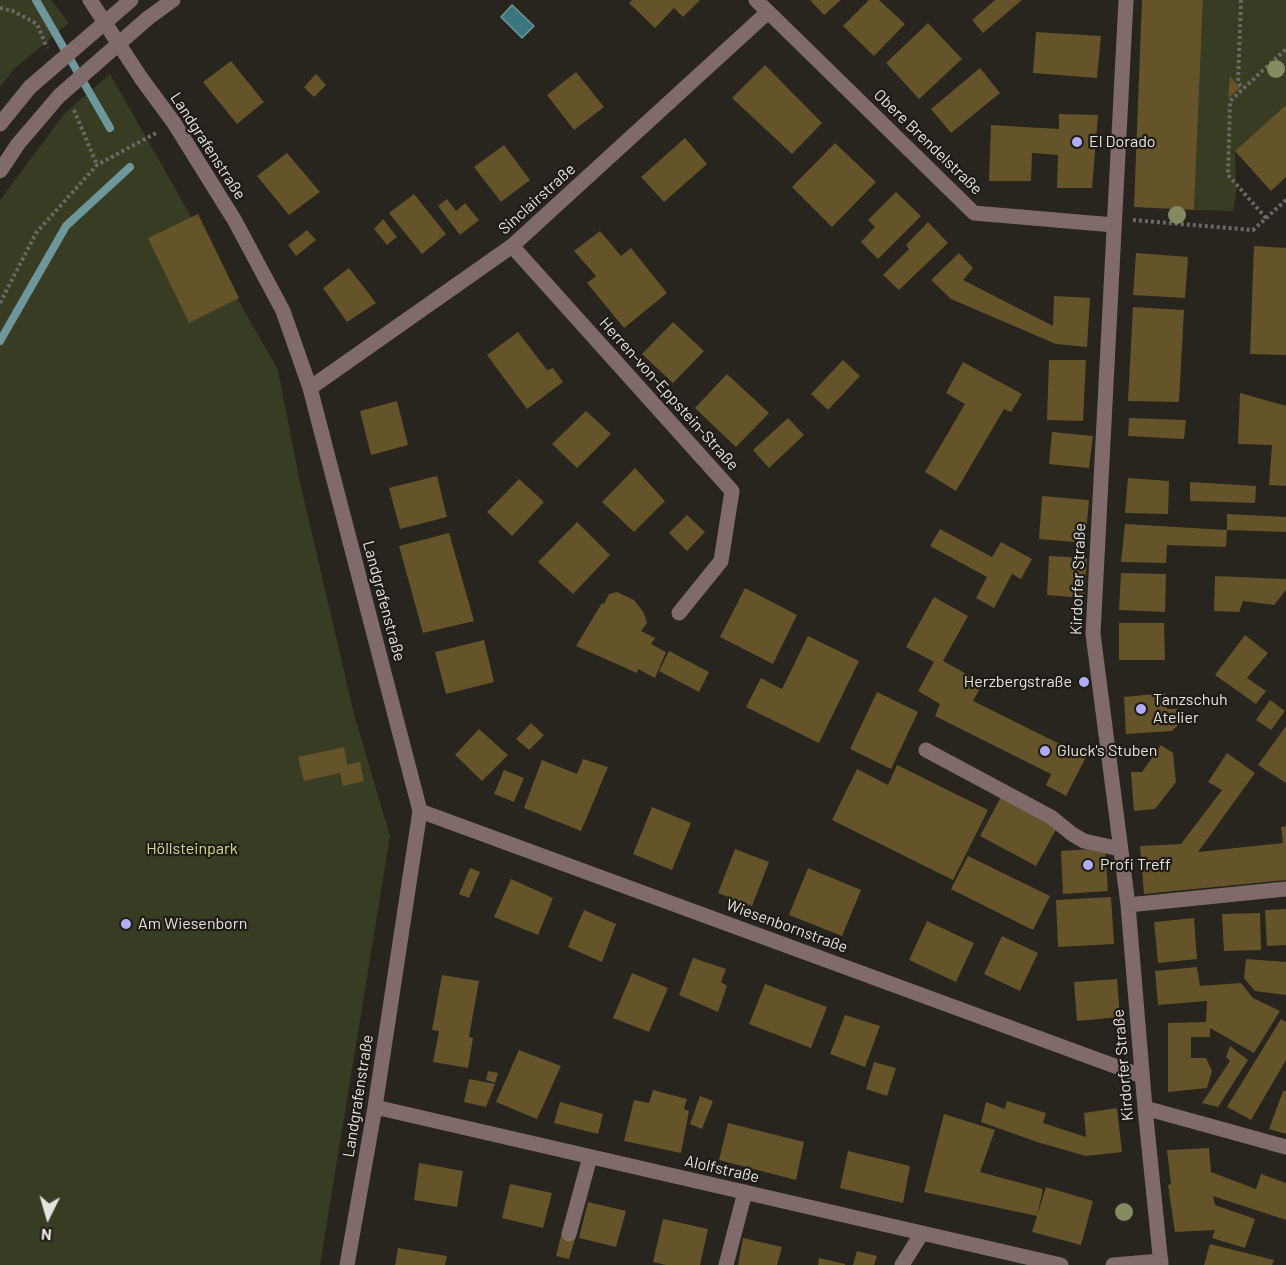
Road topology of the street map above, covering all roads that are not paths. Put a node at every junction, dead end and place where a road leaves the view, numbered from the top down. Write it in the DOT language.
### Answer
graph roads {
  1 [pos="90,0"];
  2 [pos="131,0"];
  3 [pos="173,0"];
  4 [pos="756,0"];
  5 [pos="1126,0"];
  6 [pos="768,12"];
  7 [pos="0,124"];
  8 [pos="0,171"];
  9 [pos="1114,222"];
  10 [pos="512,246"];
  11 [pos="310,388"];
  12 [pos="679,613"];
  13 [pos="926,750"];
  14 [pos="420,811"];
  15 [pos="1120,849"];
  16 [pos="1286,889"];
  17 [pos="1128,905"];
  18 [pos="1142,1076"];
  19 [pos="375,1107"];
  20 [pos="1145,1108"];
  21 [pos="1286,1147"];
  22 [pos="590,1157"];
  23 [pos="746,1192"];
  24 [pos="922,1233"];
  25 [pos="569,1234"];
  26 [pos="1161,1263"];
  27 [pos="347,1265"];
  28 [pos="726,1265"];
  29 [pos="902,1265"];
  30 [pos="1060,1265"];
  31 [pos="1113,1265"];
  1 -- 11 [label="street, Landgrafenstraße"];
  2 -- 7 [label="street, bridge"];
  3 -- 8 [label="street, bridge"];
  4 -- 6 [label="street, Obere Brendelstraße"];
  5 -- 9 [label="street, Kirdorfer Straße"];
  6 -- 9 [label="street, Obere Brendelstraße"];
  6 -- 10 [label="street, Sinclairstraße"];
  9 -- 15 [label="street, Kirdorfer Straße"];
  10 -- 11 [label="street, Sinclairstraße"];
  10 -- 12 [label="street, Herren-von-Eppstein-Straße"];
  11 -- 14 [label="street, Landgrafenstraße"];
  13 -- 15 [label="street"];
  14 -- 18 [label="street, Wiesenbornstraße"];
  14 -- 19 [label="street, Landgrafenstraße"];
  15 -- 17 [label="street, Kirdorfer Straße"];
  16 -- 17 [label="street"];
  17 -- 18 [label="street, Kirdorfer Straße"];
  18 -- 20 [label="street, Kirdorfer Straße"];
  19 -- 22 [label="street, Alolfstraße"];
  19 -- 27 [label="street, Landgrafenstraße"];
  20 -- 21 [label="street"];
  20 -- 26 [label="street, Kirdorfer Straße"];
  22 -- 23 [label="street, Alolfstraße"];
  22 -- 25 [label="street"];
  23 -- 24 [label="street, Alolfstraße"];
  23 -- 28 [label="street"];
  24 -- 29 [label="street"];
  24 -- 30 [label="street, Alolfstraße"];
  26 -- 31 [label="street"];
}
